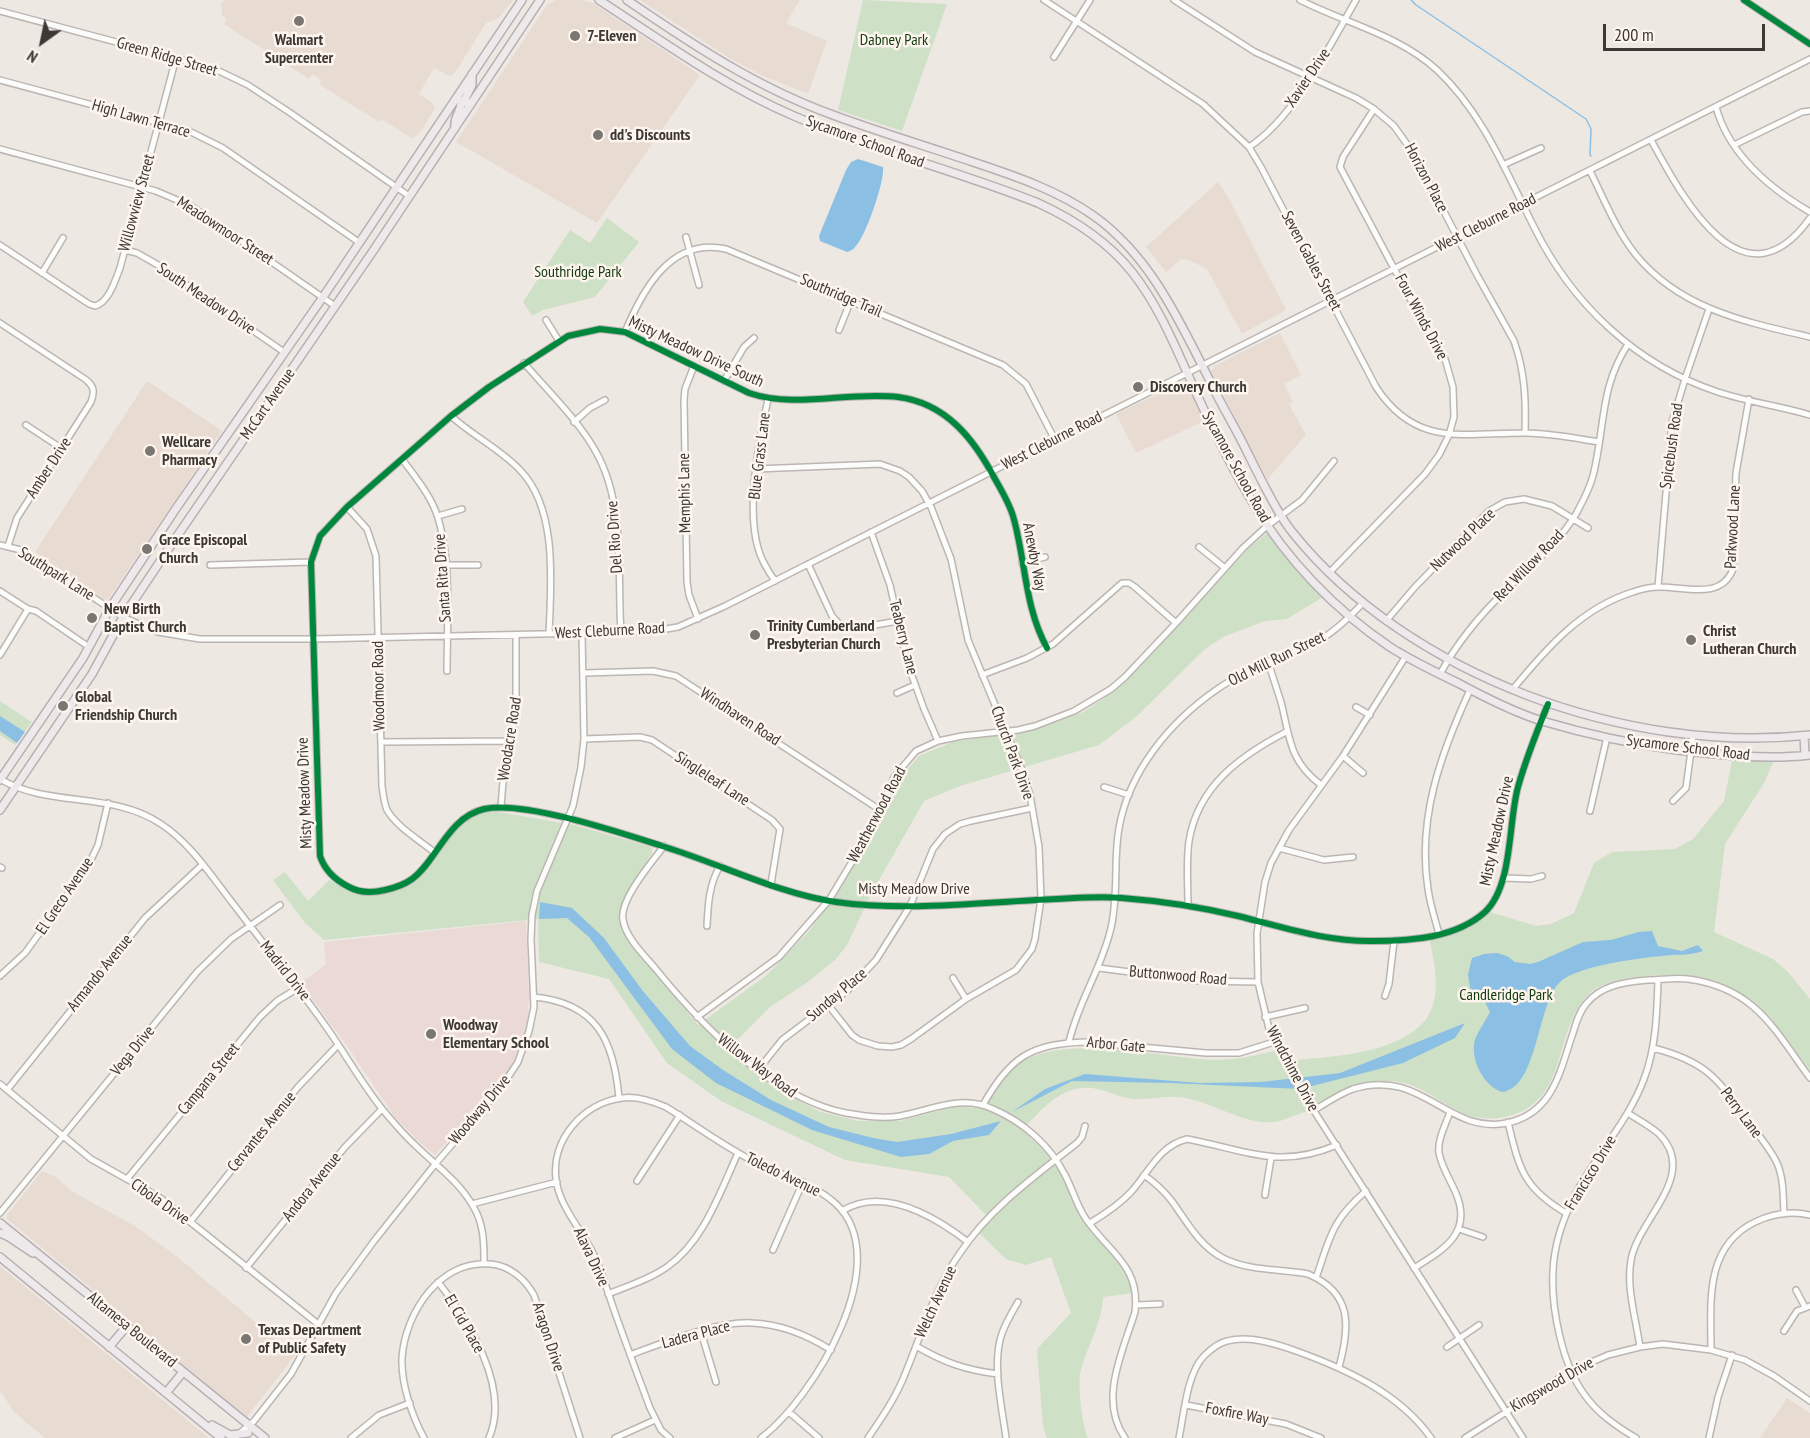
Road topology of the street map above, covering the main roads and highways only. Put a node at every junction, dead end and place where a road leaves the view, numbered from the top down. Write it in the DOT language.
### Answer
graph roads {
  1 [pos="522,0"];
  2 [pos="540,0"];
  3 [pos="546,0"];
  4 [pos="599,0"];
  5 [pos="627,0"];
  6 [pos="531,13"];
  7 [pos="665,26"];
  8 [pos="656,37"];
  9 [pos="472,74"];
  10 [pos="457,98"];
  11 [pos="798,101"];
  12 [pos="469,107"];
  13 [pos="792,116"];
  14 [pos="455,128"];
  15 [pos="1009,174"];
  16 [pos="1004,190"];
  17 [pos="175,510"];
  18 [pos="188,519"];
  19 [pos="67,681"];
  20 [pos="81,690"];
  21 [pos="1807,736"];
  22 [pos="1808,755"];
  23 [pos="0,780"];
  24 [pos="0,810"];
  25 [pos="0,1223"];
  26 [pos="0,1233"];
  27 [pos="41,1256"];
  28 [pos="0,1257"];
  29 [pos="127,1326"];
  30 [pos="109,1347"];
  31 [pos="183,1371"];
  32 [pos="166,1393"];
  33 [pos="187,1410"];
  34 [pos="247,1432"];
  35 [pos="236,1436"];
  36 [pos="221,1438"];
  37 [pos="264,1438"];
  1 -- 9 [label="main road, McCart Avenue"];
  2 -- 6 [label="main road, McCart Avenue"];
  3 -- 6 [label="main road"];
  4 -- 8 [label="main road, Sycamore School Road"];
  5 -- 7 [label="main road, Sycamore School Road"];
  6 -- 12 [label="main road, McCart Avenue"];
  7 -- 8 [label="main road"];
  7 -- 11 [label="main road, Sycamore School Road"];
  8 -- 13 [label="main road, Sycamore School Road"];
  9 -- 10 [label="main road, McCart Avenue"];
  9 -- 12 [label="main road"];
  10 -- 14 [label="main road"];
  10 -- 17 [label="main road, McCart Avenue"];
  11 -- 13 [label="main road"];
  11 -- 15 [label="main road, Sycamore School Road"];
  12 -- 14 [label="main road, McCart Avenue"];
  13 -- 16 [label="main road, Sycamore School Road"];
  14 -- 18 [label="main road, McCart Avenue"];
  15 -- 16 [label="main road"];
  15 -- 21 [label="main road, Sycamore School Road"];
  16 -- 22 [label="main road, Sycamore School Road"];
  17 -- 18 [label="main road"];
  17 -- 19 [label="main road, McCart Avenue"];
  18 -- 20 [label="main road, McCart Avenue"];
  19 -- 20 [label="main road"];
  19 -- 23 [label="main road, McCart Avenue"];
  20 -- 24 [label="main road, McCart Avenue"];
  21 -- 22 [label="main road"];
  25 -- 27 [label="main road, Altamesa Boulevard"];
  26 -- 27 [label="main road"];
  27 -- 29 [label="main road, Altamesa Boulevard"];
  28 -- 30 [label="main road, Altamesa Boulevard"];
  29 -- 30 [label="main road"];
  29 -- 31 [label="main road, Altamesa Boulevard"];
  30 -- 32 [label="main road, Altamesa Boulevard"];
  31 -- 32 [label="main road"];
  31 -- 34 [label="main road, Altamesa Boulevard"];
  32 -- 33 [label="main road, Altamesa Boulevard"];
  33 -- 35 [label="main road"];
  33 -- 36 [label="main road, Altamesa Boulevard"];
  34 -- 35 [label="main road"];
  34 -- 37 [label="main road, Altamesa Boulevard"];
}
